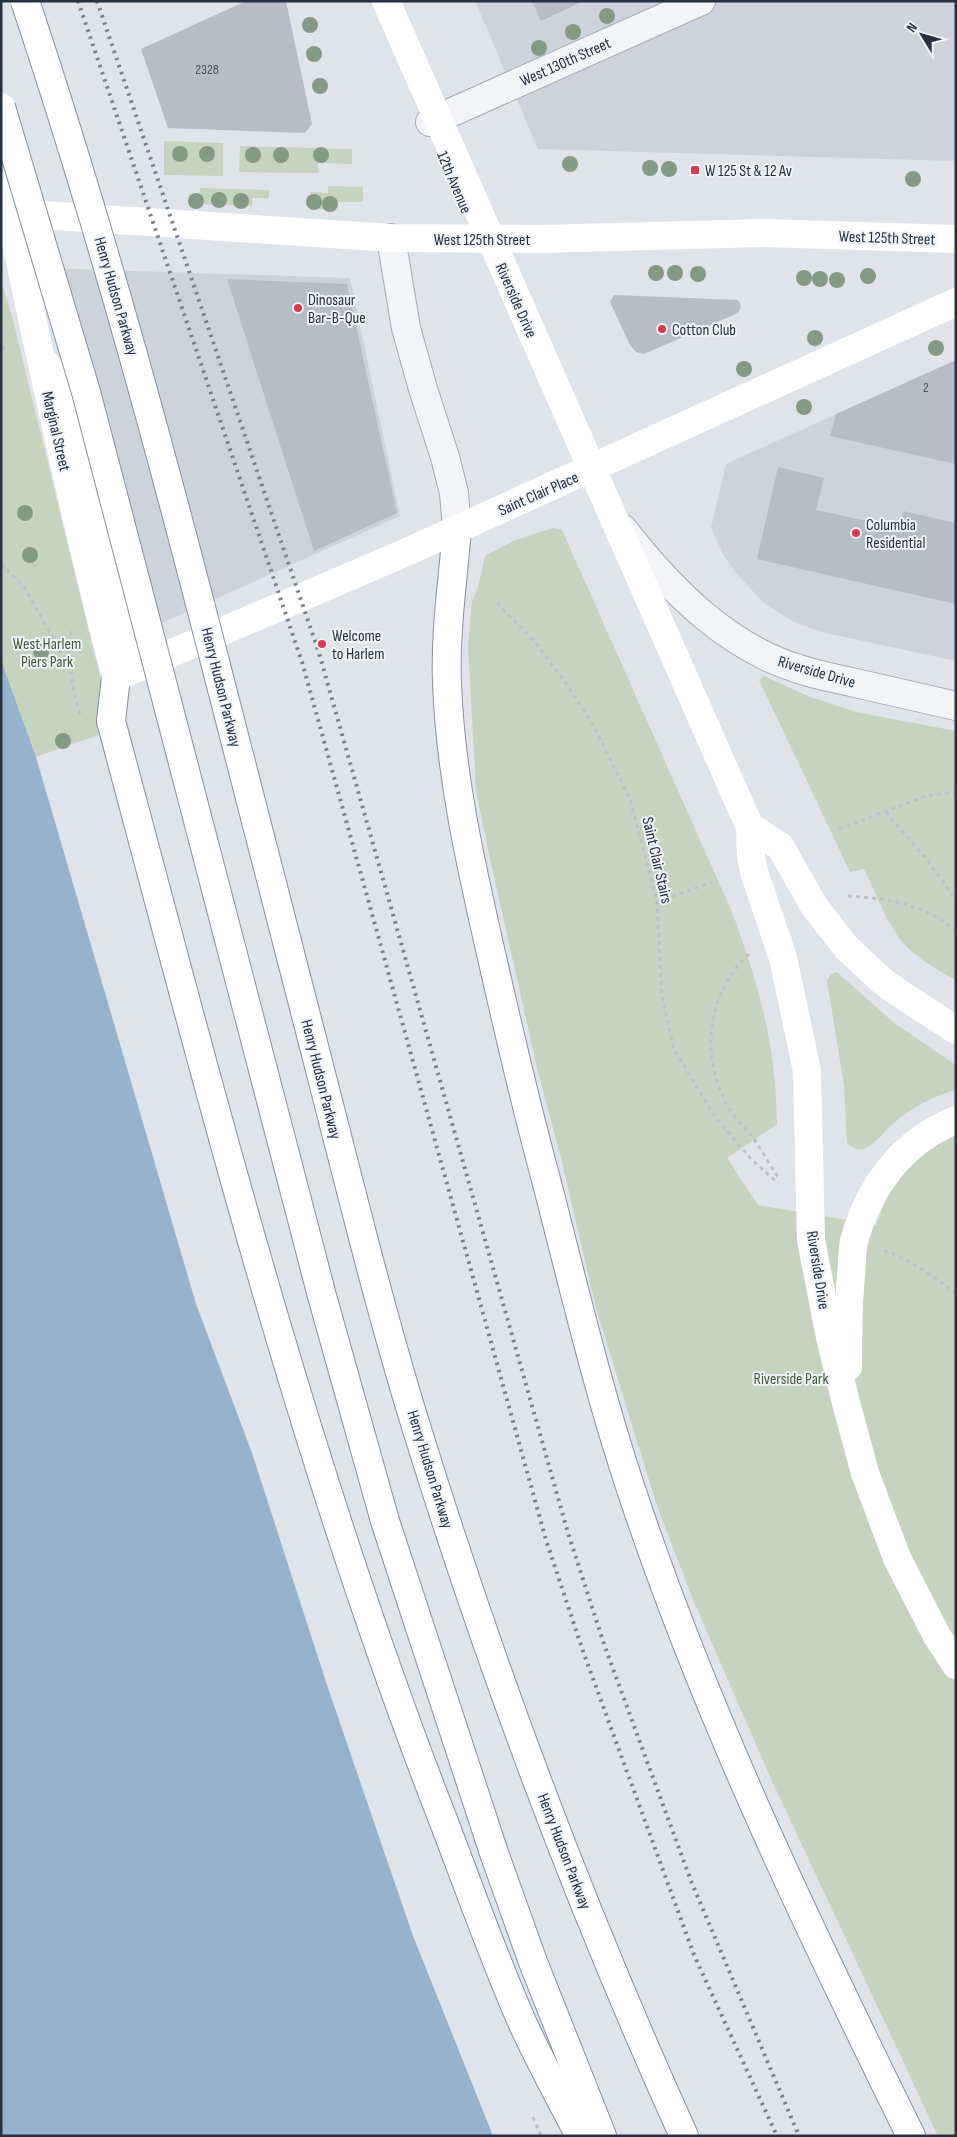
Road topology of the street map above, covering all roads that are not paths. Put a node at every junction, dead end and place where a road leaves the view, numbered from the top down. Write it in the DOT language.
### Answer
graph roads {
  1 [pos="25,1"];
  2 [pos="375,1"];
  3 [pos="386,1"];
  4 [pos="701,1"];
  5 [pos="1,107"];
  6 [pos="430,122"];
  7 [pos="1,185"];
  8 [pos="10,213"];
  9 [pos="391,238"];
  10 [pos="480,239"];
  11 [pos="956,239"];
  12 [pos="956,302"];
  13 [pos="583,472"];
  14 [pos="457,529"];
  15 [pos="128,672"];
  16 [pos="956,706"];
  17 [pos="750,827"];
  18 [pos="956,1030"];
  19 [pos="956,1120"];
  20 [pos="849,1412"];
  21 [pos="956,1665"];
  22 [pos="580,2136"];
  23 [pos="602,2136"];
  24 [pos="684,2136"];
  25 [pos="911,2136"];
  1 -- 24 [label="main road, Henry Hudson Parkway, bridge"];
  2 -- 6 [label="street, 12th Avenue"];
  3 -- 17 [label="main road, Riverside Drive, bridge"];
  4 -- 6 [label="street, West 130th Street"];
  5 -- 23 [label="main road, bridge"];
  6 -- 10 [label="street, 12th Avenue"];
  7 -- 8 [label="main road, Marginal Street"];
  8 -- 9 [label="main road, West 125th Street"];
  8 -- 15 [label="main road, Marginal Street"];
  9 -- 10 [label="main road, West 125th Street"];
  9 -- 14 [label="street"];
  10 -- 11 [label="main road, West 125th Street"];
  10 -- 13 [label="street, 12th Avenue"];
  12 -- 13 [label="main road, Saint Clair Place"];
  13 -- 14 [label="main road, Saint Clair Place"];
  13 -- 16 [label="street, Riverside Drive"];
  14 -- 15 [label="main road, Saint Clair Place"];
  14 -- 25 [label="main road"];
  15 -- 22 [label="main road"];
  17 -- 18 [label="main road"];
  17 -- 20 [label="main road, Riverside Drive"];
  19 -- 20 [label="main road"];
  20 -- 21 [label="main road, Riverside Drive"];
}
